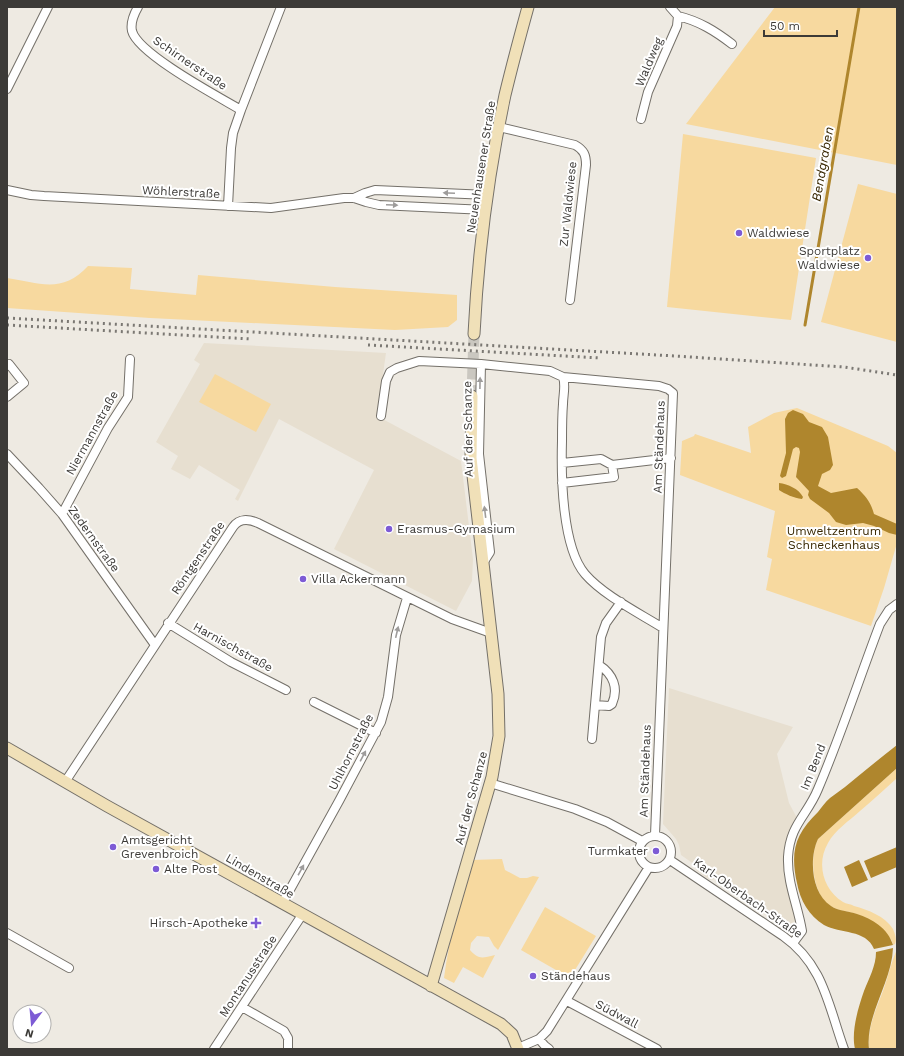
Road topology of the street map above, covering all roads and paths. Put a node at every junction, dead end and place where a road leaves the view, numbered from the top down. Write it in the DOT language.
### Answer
graph roads {
  1 [pos="48,7"];
  2 [pos="138,7"];
  3 [pos="281,7"];
  4 [pos="528,7"];
  5 [pos="670,7"];
  6 [pos="678,16"];
  7 [pos="732,44"];
  8 [pos="7,89"];
  9 [pos="241,110"];
  10 [pos="641,119"];
  11 [pos="499,127"];
  12 [pos="7,190"];
  13 [pos="488,195"];
  14 [pos="354,198"];
  15 [pos="228,206"];
  16 [pos="486,210"];
  17 [pos="570,300"];
  18 [pos="474,334"];
  19 [pos="130,359"];
  20 [pos="481,364"];
  21 [pos="7,366"];
  22 [pos="563,377"];
  23 [pos="472,396"];
  24 [pos="7,397"];
  25 [pos="381,416"];
  26 [pos="7,454"];
  27 [pos="671,458"];
  28 [pos="562,464"];
  29 [pos="612,465"];
  30 [pos="562,484"];
  31 [pos="62,514"];
  32 [pos="483,563"];
  33 [pos="407,598"];
  34 [pos="621,602"];
  35 [pos="897,604"];
  36 [pos="168,623"];
  37 [pos="663,628"];
  38 [pos="491,633"];
  39 [pos="155,645"];
  40 [pos="599,665"];
  41 [pos="286,690"];
  42 [pos="314,702"];
  43 [pos="595,705"];
  44 [pos="376,733"];
  45 [pos="592,739"];
  46 [pos="7,748"];
  47 [pos="66,782"];
  48 [pos="490,783"];
  49 [pos="655,835"];
  50 [pos="642,841"];
  51 [pos="670,860"];
  52 [pos="649,867"];
  53 [pos="282,904"];
  54 [pos="302,915"];
  55 [pos="7,933"];
  56 [pos="793,943"];
  57 [pos="69,968"];
  58 [pos="431,986"];
  59 [pos="567,1001"];
  60 [pos="242,1007"];
  61 [pos="538,1039"];
  62 [pos="214,1049"];
  63 [pos="288,1049"];
  64 [pos="518,1049"];
  65 [pos="549,1049"];
  66 [pos="657,1049"];
  67 [pos="844,1049"];
  1 -- 8 [label="street"];
  2 -- 9 [label="street, Schirnerstraße"];
  3 -- 9 [label="street"];
  4 -- 11 [label="main road, Neuenhausener Straße"];
  5 -- 6 [label="street"];
  6 -- 7 [label="street"];
  6 -- 10 [label="street, Waldweg"];
  9 -- 15 [label="street"];
  11 -- 13 [label="main road, Neuenhausener Straße"];
  11 -- 17 [label="street, Zur Waldwiese"];
  12 -- 15 [label="street, Wöhlerstraße"];
  13 -- 14 [label="street, Wöhlerstraße, one-way"];
  13 -- 16 [label="main road, Neuenhausener Straße"];
  14 -- 15 [label="street, Wöhlerstraße"];
  14 -- 16 [label="street, Wöhlerstraße, one-way"];
  16 -- 18 [label="main road, Neuenhausener Straße"];
  19 -- 31 [label="street, Niermannstraße"];
  20 -- 22 [label="street, Am Ständehaus"];
  20 -- 25 [label="street, Am Ständehaus"];
  32 -- 20 [label="street, Auf der Schanze, one-way"];
  21 -- 24 [label="street"];
  22 -- 27 [label="street, Am Ständehaus"];
  22 -- 28 [label="street"];
  23 -- 32 [label="main road, Auf der Schanze"];
  26 -- 31 [label="street, Zedernstraße"];
  27 -- 29 [label="street"];
  27 -- 37 [label="street, Am Ständehaus"];
  28 -- 29 [label="street"];
  28 -- 30 [label="street"];
  29 -- 30 [label="street"];
  30 -- 34 [label="street"];
  31 -- 39 [label="street, Zedernstraße"];
  32 -- 38 [label="main road, Auf der Schanze"];
  33 -- 36 [label="street, Röntgenstraße"];
  33 -- 38 [label="street, Röntgenstraße"];
  44 -- 33 [label="street, Uhlhornstraße, one-way"];
  34 -- 37 [label="street"];
  34 -- 40 [label="street"];
  35 -- 56 [label="street, Im Bend"];
  36 -- 39 [label="street, Röntgenstraße"];
  36 -- 41 [label="street, Harnischstraße"];
  37 -- 49 [label="street, Am Ständehaus"];
  38 -- 48 [label="main road, Auf der Schanze"];
  39 -- 47 [label="street, Röntgenstraße"];
  40 -- 43 [label="street"];
  40 -- 43 [label="street"];
  42 -- 44 [label="street"];
  43 -- 45 [label="street"];
  53 -- 44 [label="street, Uhlhornstraße, one-way"];
  46 -- 47 [label="main road, Lindenstraße"];
  47 -- 53 [label="main road, Lindenstraße"];
  48 -- 50 [label="street"];
  48 -- 58 [label="main road, Auf der Schanze"];
  49 -- 50 [label="street"];
  49 -- 51 [label="street"];
  50 -- 52 [label="street"];
  51 -- 52 [label="street"];
  51 -- 56 [label="street, Karl-Oberbach-Straße"];
  52 -- 59 [label="street"];
  53 -- 54 [label="main road, Lindenstraße"];
  54 -- 58 [label="main road, Lindenstraße"];
  54 -- 60 [label="street, Montanusstraße"];
  55 -- 57 [label="street"];
  56 -- 67 [label="street, Karl-Oberbach-Straße"];
  58 -- 64 [label="main road, Lindenstraße"];
  59 -- 61 [label="street"];
  59 -- 66 [label="street, Südwall"];
  60 -- 62 [label="street, Montanusstraße"];
  60 -- 63 [label="street"];
  61 -- 64 [label="street"];
  61 -- 65 [label="street"];
}
